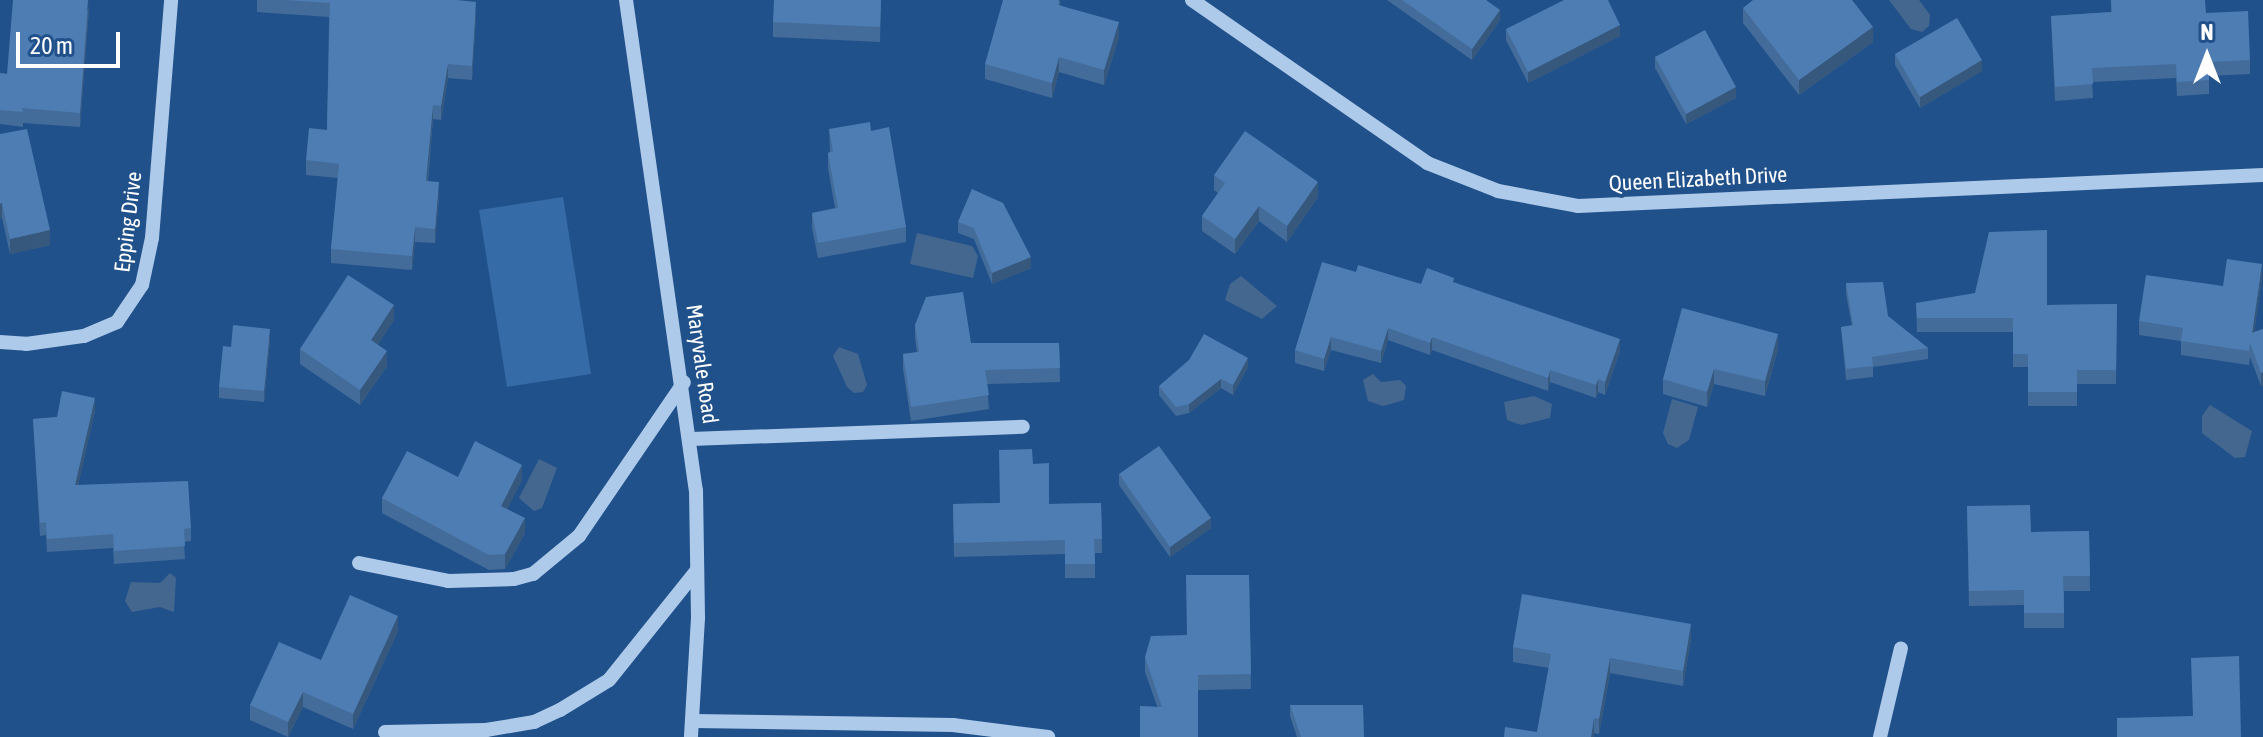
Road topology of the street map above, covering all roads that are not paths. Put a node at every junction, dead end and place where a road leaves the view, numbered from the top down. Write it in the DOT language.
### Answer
graph roads {
  1 [pos="171,0"];
  2 [pos="626,0"];
  3 [pos="1192,0"];
  4 [pos="2263,175"];
  5 [pos="0,342"];
  6 [pos="684,382"];
  7 [pos="1023,427"];
  8 [pos="691,439"];
  9 [pos="359,563"];
  10 [pos="697,570"];
  11 [pos="1901,648"];
  12 [pos="693,721"];
  13 [pos="385,732"];
  14 [pos="691,737"];
  15 [pos="1048,737"];
  16 [pos="1880,737"];
  1 -- 5 [label="street, Epping Drive"];
  2 -- 6 [label="street, Maryvale Road"];
  3 -- 4 [label="street, Queen Elizabeth Drive"];
  6 -- 8 [label="street, Maryvale Road"];
  6 -- 9 [label="street"];
  7 -- 8 [label="street"];
  8 -- 10 [label="street, Maryvale Road"];
  10 -- 12 [label="street, Maryvale Road"];
  10 -- 13 [label="street"];
  11 -- 16 [label="street"];
  12 -- 14 [label="street, Maryvale Road"];
  12 -- 15 [label="street"];
}
